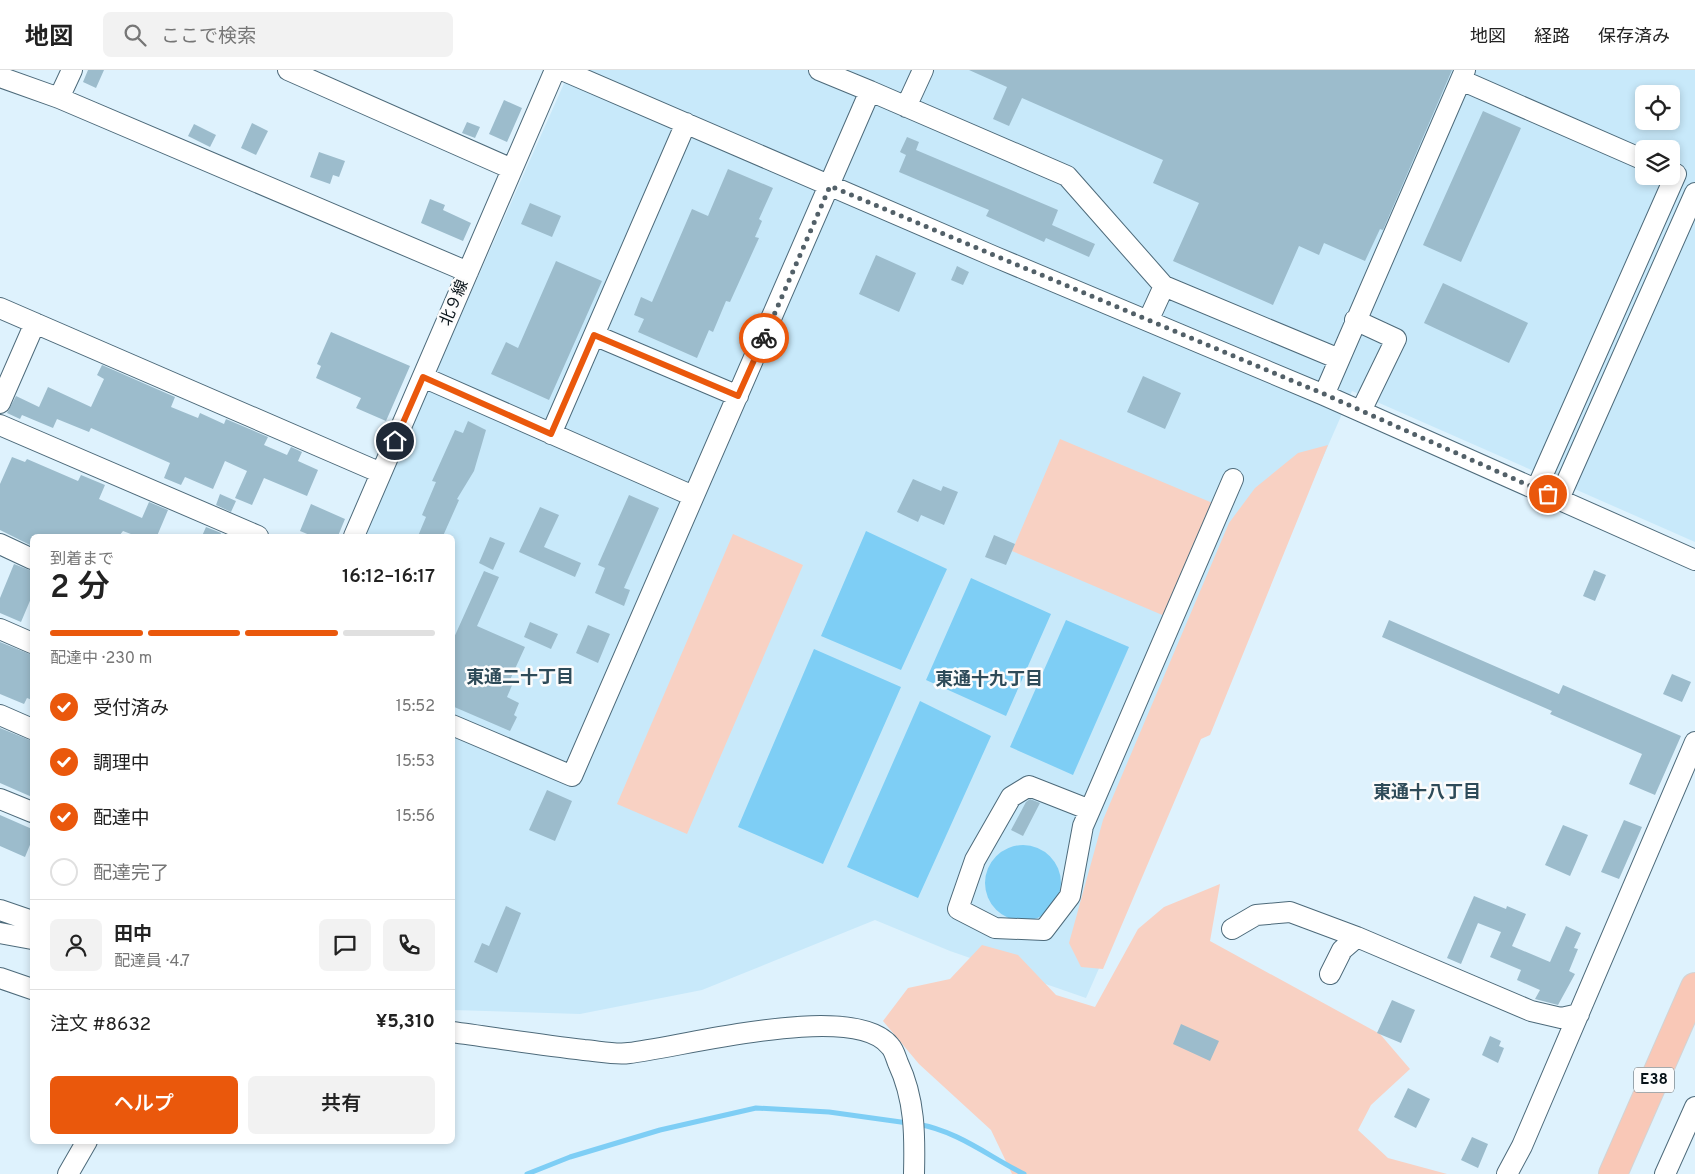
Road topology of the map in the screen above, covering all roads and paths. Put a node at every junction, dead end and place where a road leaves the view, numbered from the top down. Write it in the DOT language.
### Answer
graph roads {
  1 [pos="72,70"];
  2 [pos="288,70"];
  3 [pos="555,70"];
  4 [pos="562,70"];
  5 [pos="820,70"];
  6 [pos="923,70"];
  7 [pos="312,75"];
  8 [pos="1463,75"];
  9 [pos="0,77"];
  10 [pos="870,91"];
  11 [pos="59,98"];
  12 [pos="906,107"];
  13 [pos="686,123"];
  14 [pos="1635,156"];
  15 [pos="512,169"];
  16 [pos="1680,176"];
  17 [pos="1695,182"];
  18 [pos="1668,185"];
  19 [pos="830,186"];
  20 [pos="1695,193"];
  21 [pos="468,272"];
  22 [pos="1164,286"];
  23 [pos="0,308"];
  24 [pos="1355,320"];
  25 [pos="1148,321"];
  26 [pos="35,323"];
  27 [pos="594,335"];
  28 [pos="1339,359"];
  29 [pos="423,377"];
  30 [pos="1324,394"];
  31 [pos="738,396"];
  32 [pos="0,403"];
  33 [pos="1361,411"];
  34 [pos="0,425"];
  35 [pos="551,434"];
  36 [pos="381,473"];
  37 [pos="1233,479"];
  38 [pos="1536,490"];
  39 [pos="692,496"];
  40 [pos="1559,499"];
  41 [pos="253,534"];
  42 [pos="355,534"];
  43 [pos="0,544"];
  44 [pos="30,557"];
  45 [pos="1695,560"];
  46 [pos="0,629"];
  47 [pos="30,642"];
  48 [pos="0,715"];
  49 [pos="455,726"];
  50 [pos="30,728"];
  51 [pos="1695,742"];
  52 [pos="0,798"];
  53 [pos="1090,810"];
  54 [pos="30,811"];
  55 [pos="0,910"];
  56 [pos="30,920"];
  57 [pos="1232,929"];
  58 [pos="0,933"];
  59 [pos="1357,937"];
  60 [pos="30,940"];
  61 [pos="1330,974"];
  62 [pos="0,978"];
  63 [pos="1695,987"];
  64 [pos="30,989"];
  65 [pos="1580,1014"];
  66 [pos="455,1032"];
  67 [pos="1695,1107"];
  68 [pos="85,1144"];
  69 [pos="68,1174"];
  70 [pos="914,1174"];
  71 [pos="1507,1174"];
  72 [pos="1613,1174"];
  73 [pos="1665,1174"];
  1 -- 11 [label="street"];
  2 -- 7 [label="street"];
  3 -- 15 [label="street, 北９線"];
  4 -- 13 [label="street"];
  5 -- 10 [label="street"];
  6 -- 12 [label="street"];
  7 -- 15 [label="street"];
  8 -- 14 [label="street"];
  8 -- 24 [label="street"];
  9 -- 11 [label="street"];
  10 -- 12 [label="street"];
  10 -- 19 [label="street"];
  11 -- 21 [label="street"];
  12 -- 22 [label="street"];
  13 -- 19 [label="street"];
  13 -- 27 [label="street"];
  15 -- 21 [label="street, 北９線"];
  16 -- 17 [label="street"];
  18 -- 38 [label="street"];
  19 -- 25 [label="street"];
  19 -- 31 [label="street"];
  20 -- 40 [label="street"];
  21 -- 29 [label="street, 北９線"];
  22 -- 25 [label="street"];
  22 -- 28 [label="street"];
  23 -- 26 [label="street"];
  24 -- 28 [label="street"];
  24 -- 33 [label="street"];
  25 -- 30 [label="street"];
  26 -- 32 [label="street"];
  26 -- 36 [label="street"];
  27 -- 31 [label="street"];
  27 -- 35 [label="street"];
  28 -- 30 [label="street"];
  29 -- 35 [label="street"];
  29 -- 36 [label="street, 北９線"];
  30 -- 33 [label="street"];
  31 -- 39 [label="street"];
  33 -- 38 [label="street"];
  34 -- 41 [label="street"];
  35 -- 39 [label="street"];
  36 -- 42 [label="street, 北９線"];
  37 -- 53 [label="street"];
  38 -- 40 [label="street"];
  39 -- 49 [label="street"];
  40 -- 45 [label="street"];
  43 -- 44 [label="street"];
  46 -- 47 [label="street"];
  48 -- 50 [label="street"];
  51 -- 65 [label="street"];
  52 -- 54 [label="street"];
  53 -- 53 [label="street"];
  55 -- 56 [label="street"];
  57 -- 59 [label="street"];
  58 -- 60 [label="street"];
  59 -- 61 [label="street"];
  59 -- 65 [label="street"];
  62 -- 64 [label="street"];
  63 -- 72 [label="highway, E38"];
  65 -- 71 [label="street"];
  66 -- 70 [label="street"];
  67 -- 73 [label="street"];
  68 -- 69 [label="street"];
}
